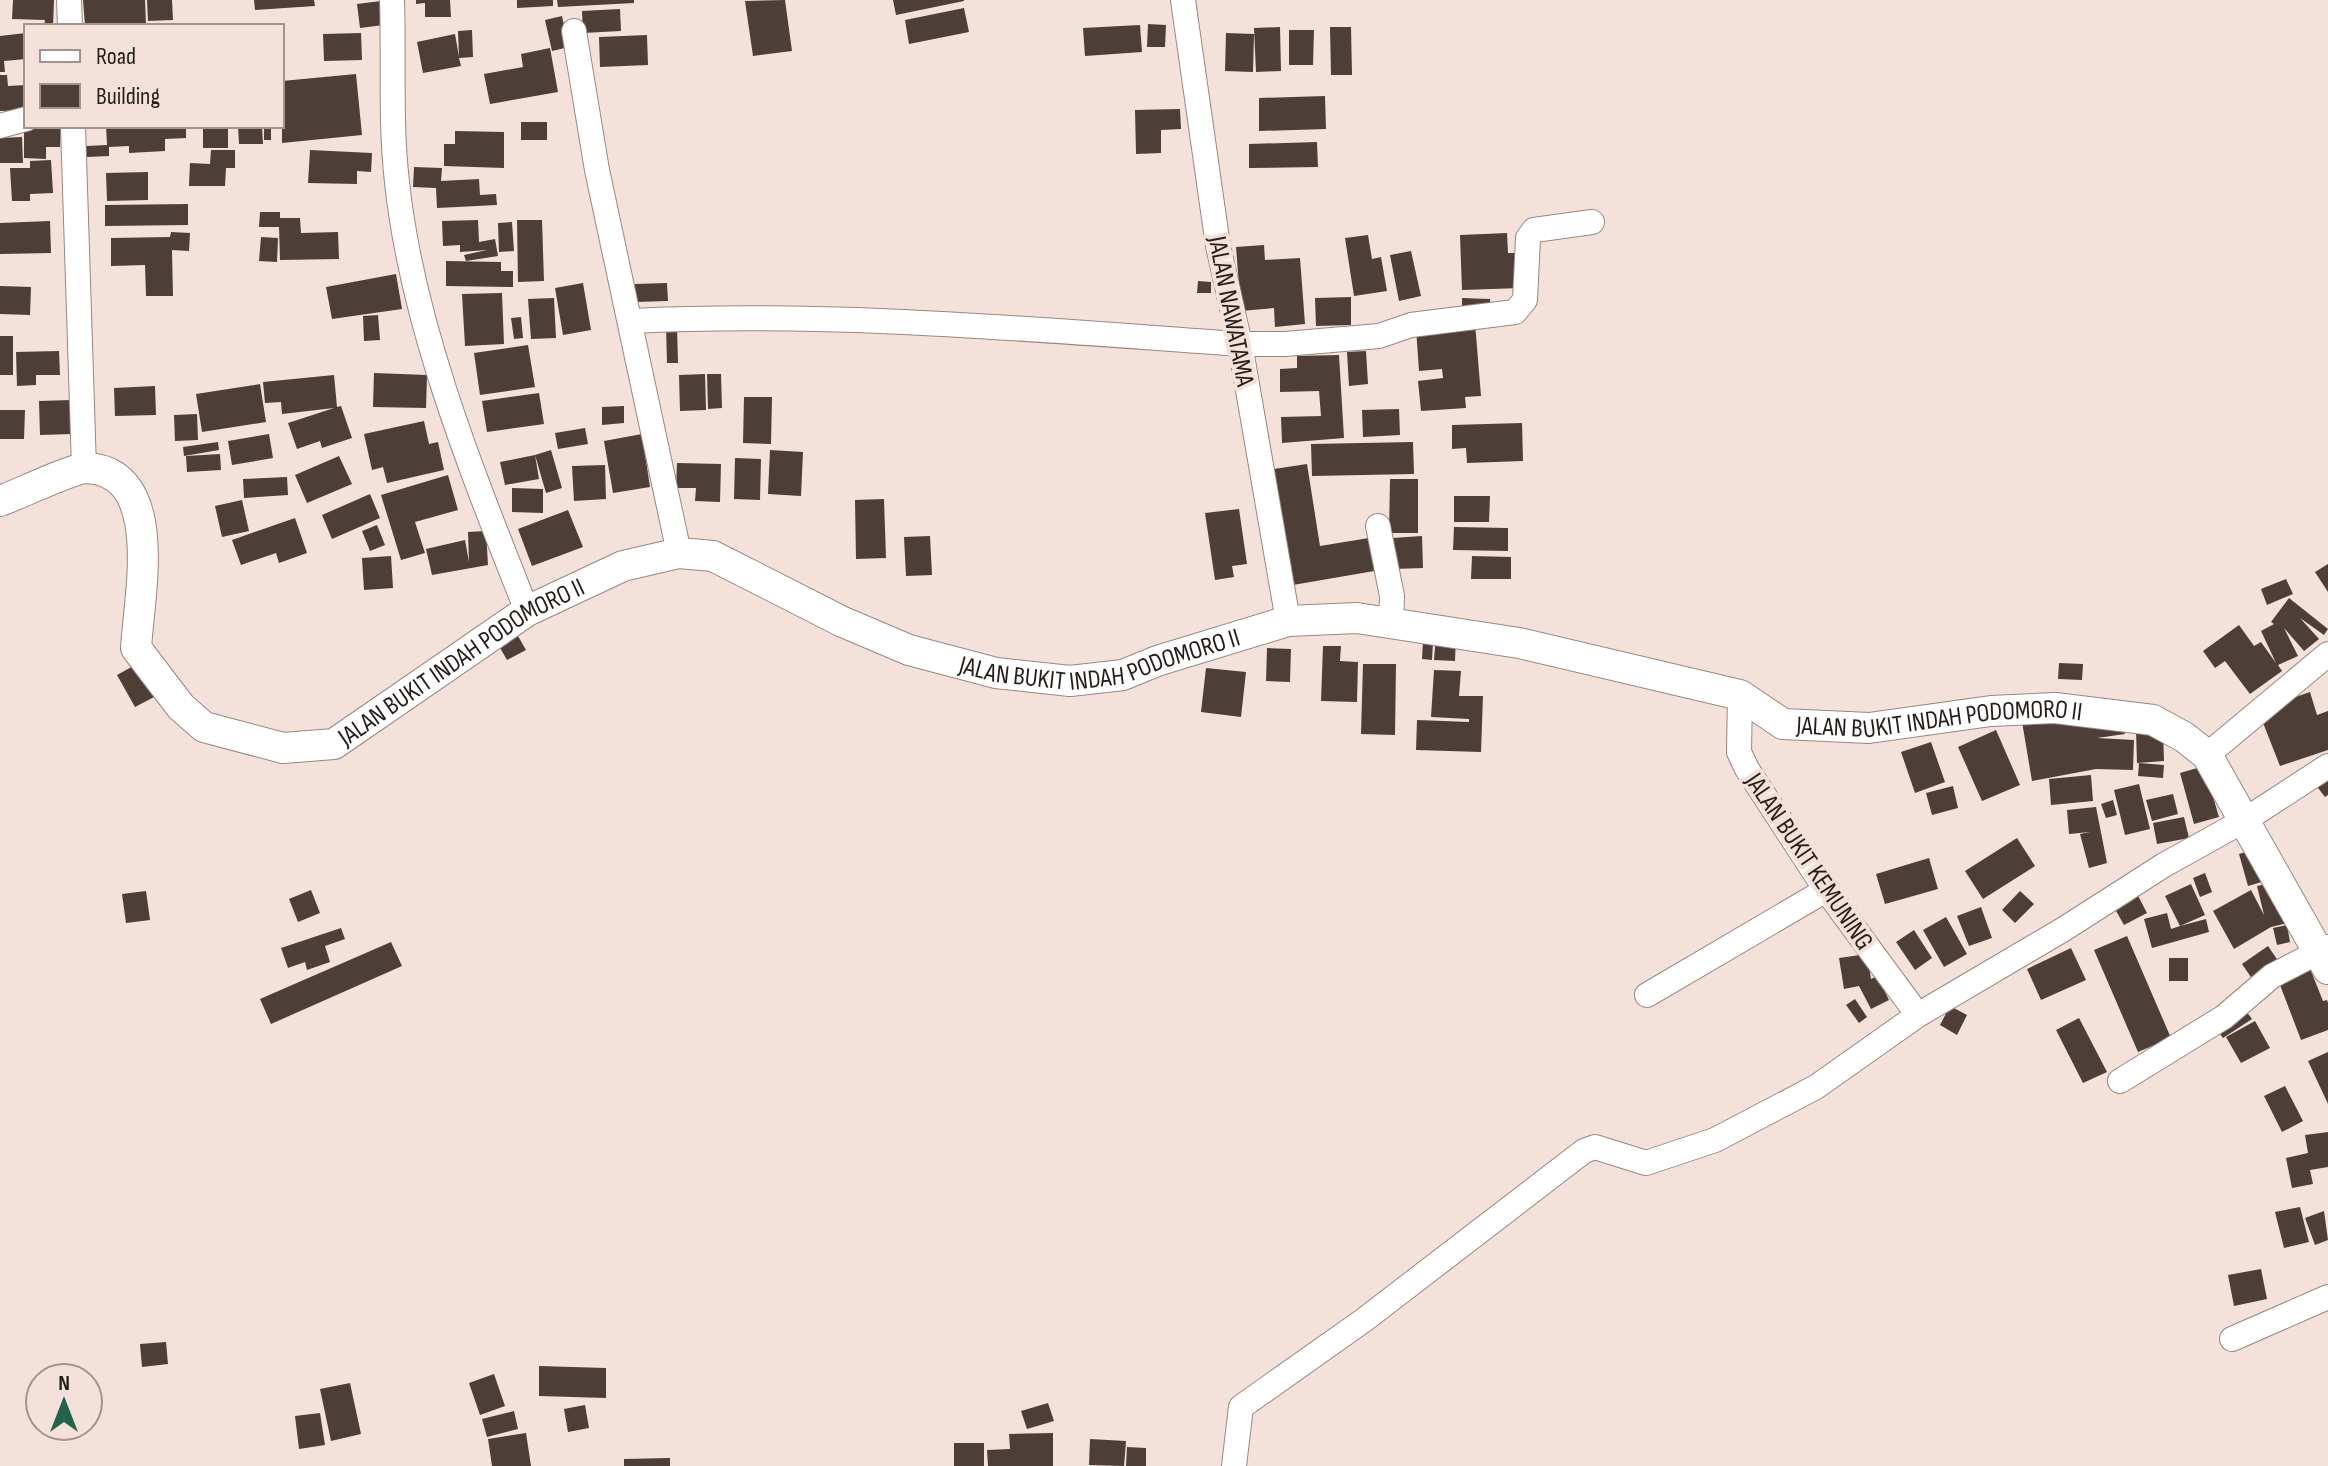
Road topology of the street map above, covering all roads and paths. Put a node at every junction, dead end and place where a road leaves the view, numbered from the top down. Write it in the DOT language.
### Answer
graph roads {
  1 [pos="69,0"];
  2 [pos="392,0"];
  3 [pos="1183,0"];
  4 [pos="70,24"];
  5 [pos="574,31"];
  6 [pos="24,120"];
  7 [pos="0,126"];
  8 [pos="73,128"];
  9 [pos="1592,222"];
  10 [pos="631,321"];
  11 [pos="1240,344"];
  12 [pos="84,468"];
  13 [pos="0,501"];
  14 [pos="1378,526"];
  15 [pos="679,553"];
  16 [pos="527,611"];
  17 [pos="1288,621"];
  18 [pos="1391,625"];
  19 [pos="2328,654"];
  20 [pos="1740,695"];
  21 [pos="2207,755"];
  22 [pos="2328,766"];
  23 [pos="2245,820"];
  24 [pos="1826,890"];
  25 [pos="2325,957"];
  26 [pos="1647,995"];
  27 [pos="1918,1015"];
  28 [pos="2120,1081"];
  29 [pos="2328,1297"];
  30 [pos="2232,1339"];
  31 [pos="1234,1466"];
  1 -- 4 [label="street"];
  2 -- 16 [label="street"];
  3 -- 11 [label="street, JALAN NAWATAMA"];
  5 -- 10 [label="street"];
  6 -- 7 [label="street"];
  8 -- 12 [label="street"];
  9 -- 11 [label="street"];
  10 -- 11 [label="street"];
  10 -- 15 [label="street"];
  11 -- 17 [label="street, JALAN NAWATAMA"];
  12 -- 13 [label="street"];
  12 -- 16 [label="street, JALAN BUKIT INDAH PODOMORO II"];
  14 -- 18 [label="street"];
  15 -- 16 [label="street, JALAN BUKIT INDAH PODOMORO II"];
  15 -- 17 [label="street, JALAN BUKIT INDAH PODOMORO II"];
  17 -- 18 [label="street, JALAN BUKIT INDAH PODOMORO II"];
  18 -- 20 [label="street, JALAN BUKIT INDAH PODOMORO II"];
  19 -- 21 [label="street"];
  20 -- 21 [label="street, JALAN BUKIT INDAH PODOMORO II"];
  20 -- 24 [label="street, JALAN BUKIT KEMUNING"];
  21 -- 23 [label="street, JALAN BUKIT INDAH PODOMORO II"];
  22 -- 23 [label="street"];
  23 -- 25 [label="street, JALAN BUKIT INDAH PODOMORO II"];
  23 -- 27 [label="street"];
  24 -- 26 [label="street"];
  24 -- 27 [label="street, JALAN BUKIT KEMUNING"];
  25 -- 28 [label="street"];
  27 -- 31 [label="street"];
  29 -- 30 [label="street"];
}
